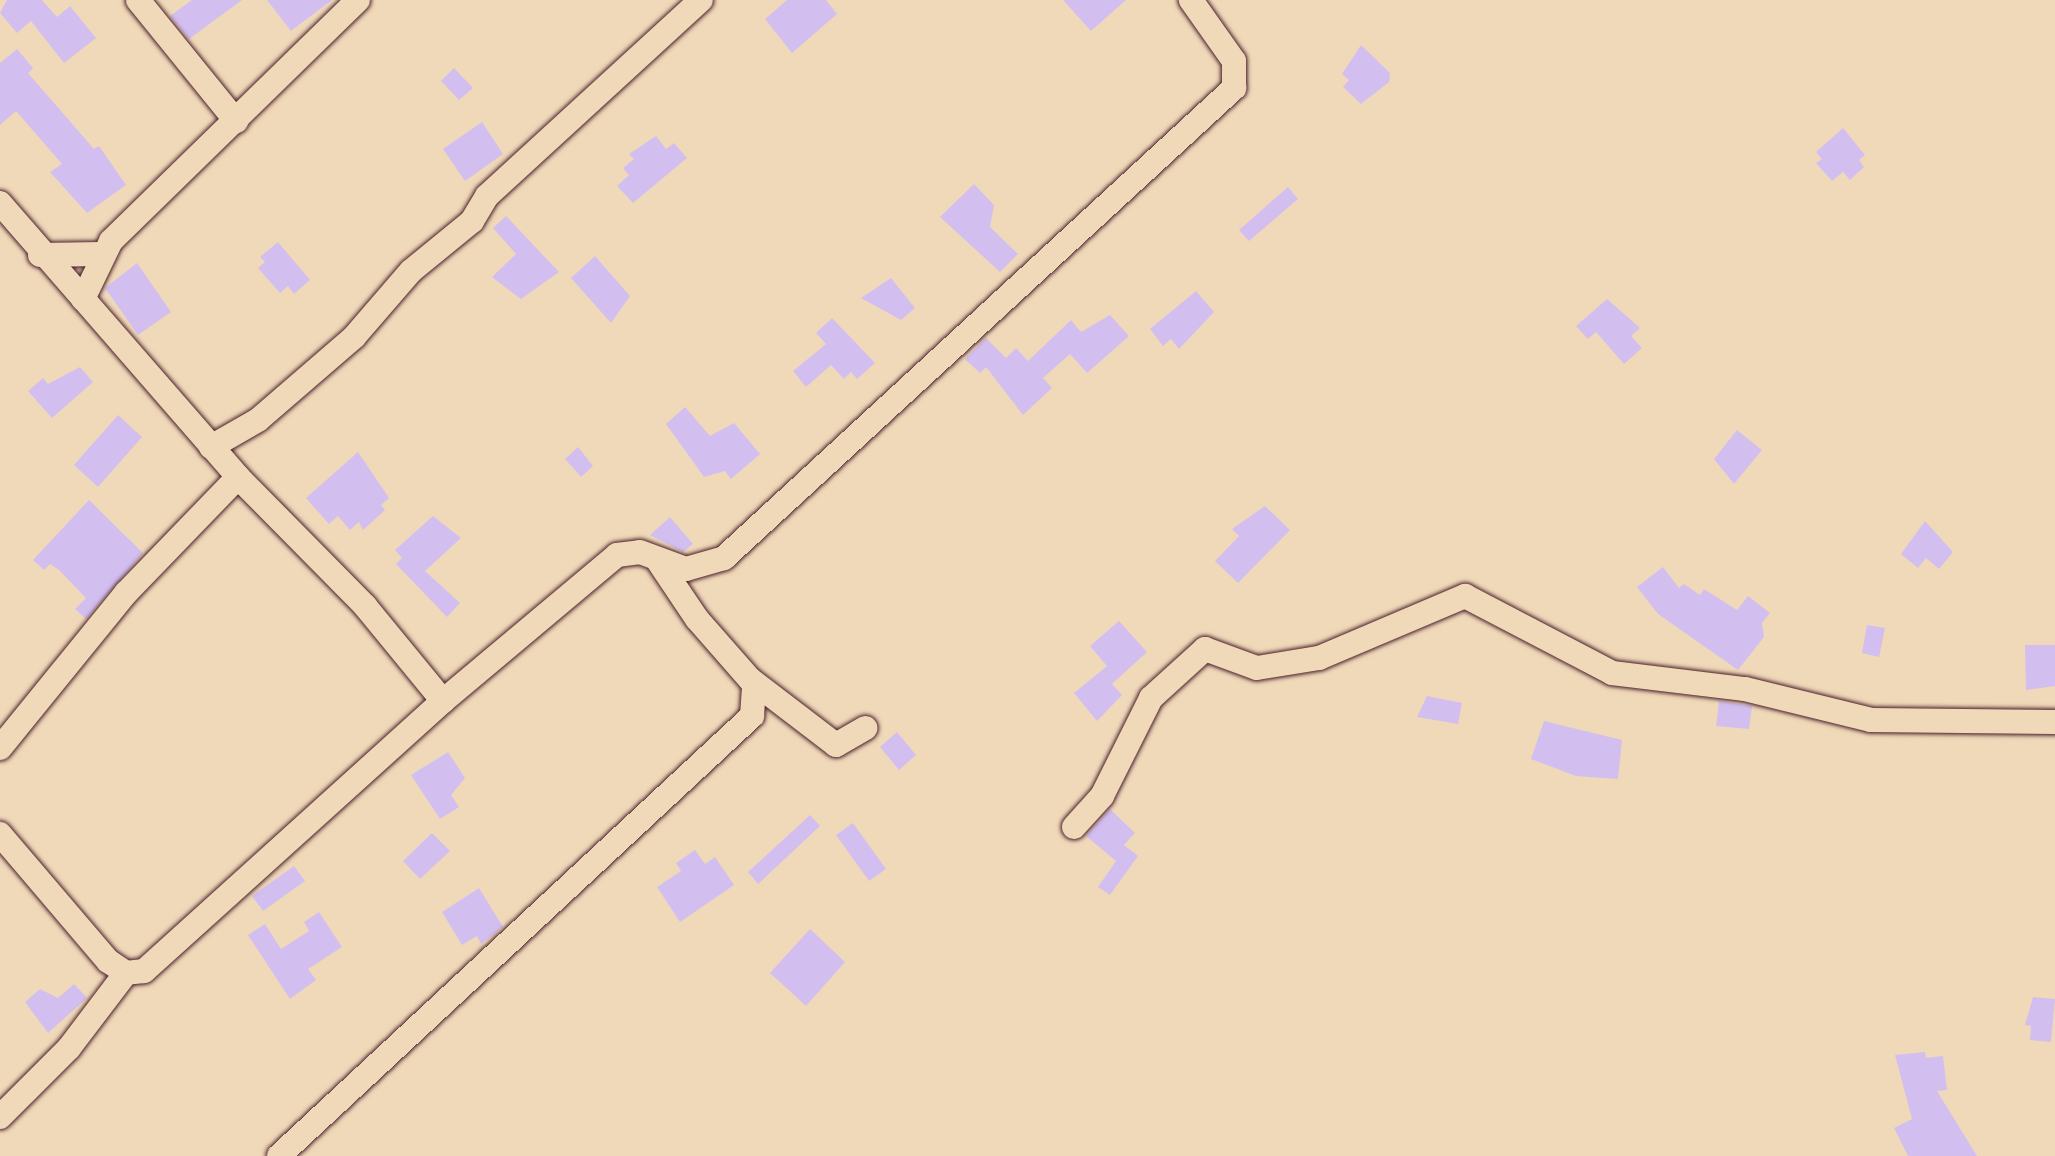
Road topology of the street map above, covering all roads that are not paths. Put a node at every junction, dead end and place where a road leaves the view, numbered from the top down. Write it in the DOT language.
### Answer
graph roads {
  1 [pos="138,0"];
  2 [pos="358,0"];
  3 [pos="701,0"];
  4 [pos="1191,0"];
  5 [pos="236,121"];
  6 [pos="0,203"];
  7 [pos="101,254"];
  8 [pos="40,255"];
  9 [pos="83,299"];
  10 [pos="211,447"];
  11 [pos="238,477"];
  12 [pos="656,558"];
  13 [pos="751,680"];
  14 [pos="443,701"];
  15 [pos="2055,722"];
  16 [pos="866,728"];
  17 [pos="0,748"];
  18 [pos="1074,827"];
  19 [pos="0,834"];
  20 [pos="126,973"];
  21 [pos="0,1117"];
  22 [pos="279,1156"];
  1 -- 5 [label="street"];
  2 -- 5 [label="street"];
  3 -- 10 [label="street"];
  4 -- 12 [label="street"];
  5 -- 7 [label="street"];
  6 -- 8 [label="street"];
  7 -- 8 [label="street"];
  7 -- 9 [label="street"];
  8 -- 9 [label="street"];
  9 -- 10 [label="street"];
  10 -- 11 [label="street"];
  11 -- 14 [label="street"];
  11 -- 17 [label="street"];
  12 -- 13 [label="street"];
  12 -- 14 [label="street"];
  13 -- 16 [label="street"];
  13 -- 22 [label="street"];
  14 -- 20 [label="street"];
  15 -- 18 [label="street"];
  19 -- 20 [label="street"];
  20 -- 21 [label="street"];
}
